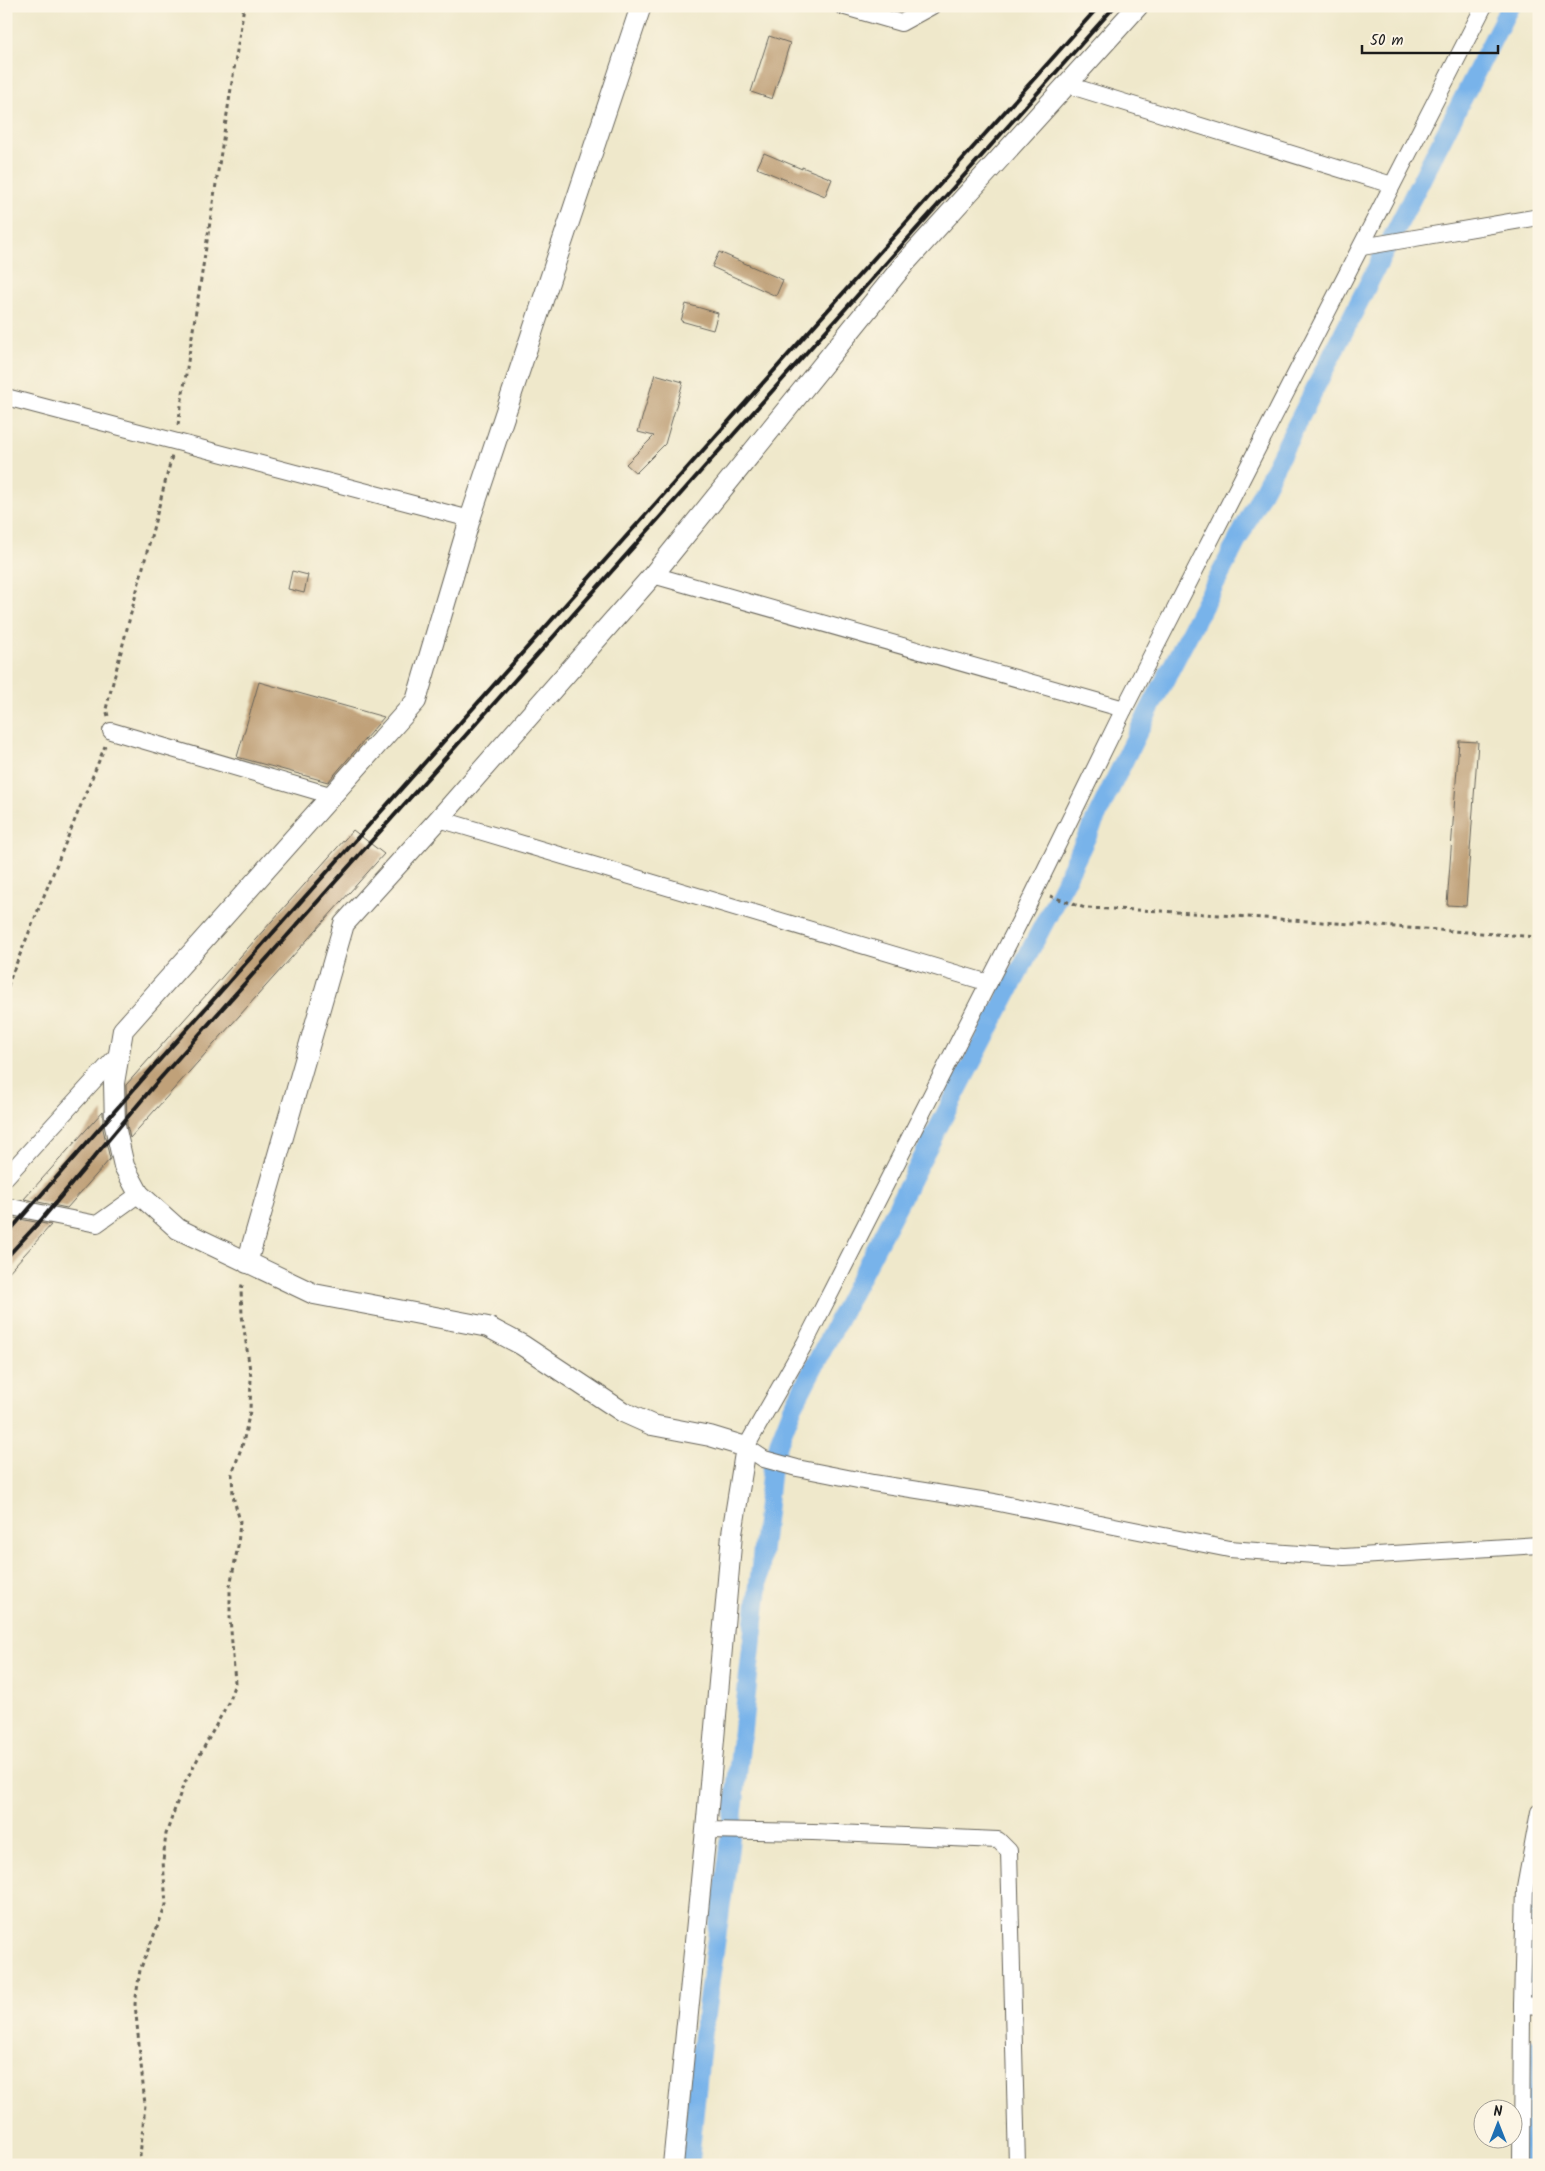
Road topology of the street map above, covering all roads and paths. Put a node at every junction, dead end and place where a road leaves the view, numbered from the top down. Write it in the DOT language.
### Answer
graph roads {
  1 [pos="244,6"];
  2 [pos="641,6"];
  3 [pos="842,6"];
  4 [pos="932,6"];
  5 [pos="1138,6"];
  6 [pos="1484,6"];
  7 [pos="1068,85"];
  8 [pos="1392,185"];
  9 [pos="1539,217"];
  10 [pos="1368,246"];
  11 [pos="6,397"];
  12 [pos="176,440"];
  13 [pos="470,519"];
  14 [pos="653,575"];
  15 [pos="1124,709"];
  16 [pos="111,731"];
  17 [pos="333,796"];
  18 [pos="439,819"];
  19 [pos="1046,894"];
  20 [pos="1539,937"];
  21 [pos="988,984"];
  22 [pos="6,994"];
  23 [pos="119,1053"];
  24 [pos="6,1177"];
  25 [pos="139,1194"];
  26 [pos="6,1206"];
  27 [pos="247,1263"];
  28 [pos="746,1447"];
  29 [pos="1539,1545"];
  30 [pos="1539,1812"];
  31 [pos="712,1830"];
  32 [pos="1522,2005"];
  33 [pos="1539,2006"];
  34 [pos="142,2165"];
  35 [pos="673,2165"];
  36 [pos="1017,2165"];
  37 [pos="1521,2165"];
  1 -- 12 [label="path"];
  2 -- 13 [label="street"];
  3 -- 4 [label="street"];
  5 -- 7 [label="street"];
  6 -- 8 [label="street"];
  7 -- 8 [label="street"];
  7 -- 14 [label="street"];
  8 -- 10 [label="street"];
  9 -- 10 [label="street"];
  10 -- 15 [label="street"];
  11 -- 12 [label="street"];
  12 -- 13 [label="street"];
  12 -- 16 [label="path"];
  13 -- 17 [label="street"];
  14 -- 15 [label="street"];
  14 -- 18 [label="street"];
  15 -- 21 [label="street"];
  16 -- 17 [label="street"];
  16 -- 22 [label="path"];
  17 -- 23 [label="street"];
  18 -- 21 [label="street"];
  18 -- 27 [label="street"];
  19 -- 20 [label="path"];
  21 -- 28 [label="street"];
  23 -- 24 [label="street"];
  23 -- 25 [label="street"];
  25 -- 26 [label="street"];
  25 -- 27 [label="street"];
  27 -- 28 [label="street"];
  27 -- 34 [label="path"];
  28 -- 29 [label="street"];
  28 -- 31 [label="street"];
  30 -- 32 [label="street"];
  31 -- 35 [label="street"];
  31 -- 36 [label="street"];
  32 -- 33 [label="street"];
  32 -- 37 [label="street"];
}
